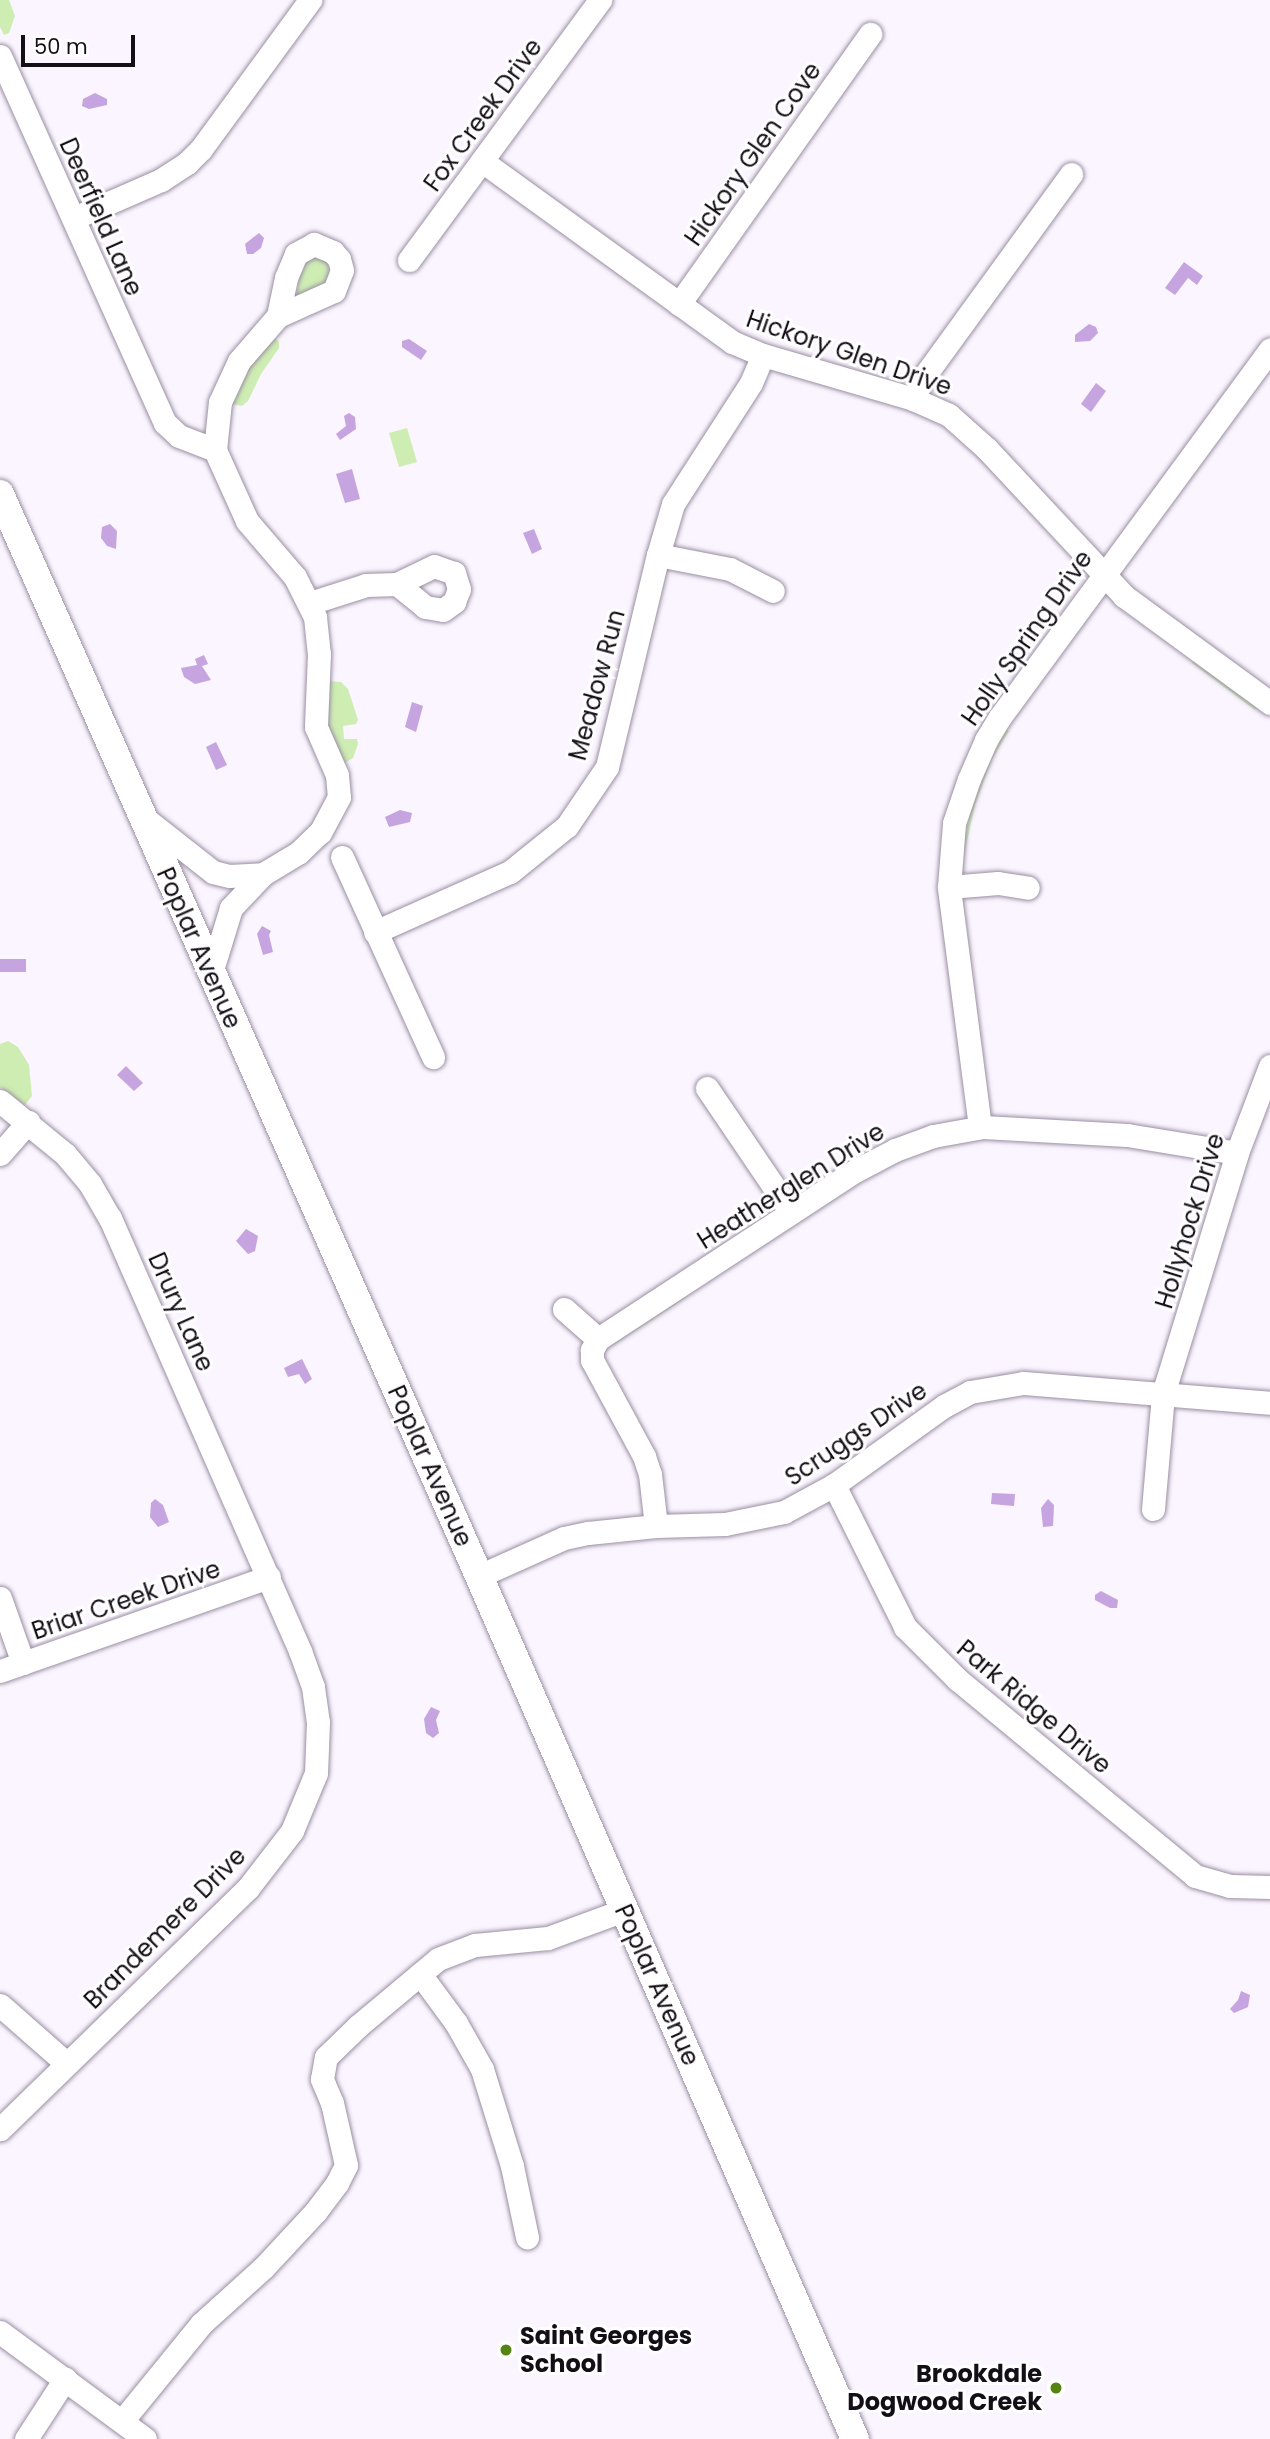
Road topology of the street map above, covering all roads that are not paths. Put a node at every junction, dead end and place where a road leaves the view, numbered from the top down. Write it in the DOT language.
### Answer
graph roads {
  1 [pos="600,0"];
  2 [pos="301,3"];
  3 [pos="870,34"];
  4 [pos="0,56"];
  5 [pos="482,161"];
  6 [pos="1070,174"];
  7 [pos="74,218"];
  8 [pos="409,260"];
  9 [pos="679,304"];
  10 [pos="278,316"];
  11 [pos="1270,349"];
  12 [pos="763,355"];
  13 [pos="913,399"];
  14 [pos="215,450"];
  15 [pos="0,495"];
  16 [pos="658,555"];
  17 [pos="1104,576"];
  18 [pos="397,584"];
  19 [pos="773,591"];
  20 [pos="310,603"];
  21 [pos="1270,703"];
  22 [pos="140,814"];
  23 [pos="342,858"];
  24 [pos="263,874"];
  25 [pos="949,887"];
  26 [pos="1028,888"];
  27 [pos="375,932"];
  28 [pos="211,974"];
  29 [pos="432,1057"];
  30 [pos="1270,1066"];
  31 [pos="707,1088"];
  32 [pos="0,1101"];
  33 [pos="28,1122"];
  34 [pos="980,1127"];
  35 [pos="1237,1153"];
  36 [pos="0,1154"];
  37 [pos="791,1212"];
  38 [pos="564,1309"];
  39 [pos="598,1339"];
  40 [pos="1163,1394"];
  41 [pos="1270,1403"];
  42 [pos="834,1485"];
  43 [pos="1153,1509"];
  44 [pos="656,1526"];
  45 [pos="479,1576"];
  46 [pos="269,1577"];
  47 [pos="0,1598"];
  48 [pos="23,1663"];
  49 [pos="0,1671"];
  50 [pos="1270,1887"];
  51 [pos="624,1910"];
  52 [pos="420,1974"];
  53 [pos="0,2005"];
  54 [pos="66,2063"];
  55 [pos="0,2129"];
  56 [pos="527,2237"];
  57 [pos="0,2332"];
  58 [pos="65,2379"];
  59 [pos="122,2421"];
  60 [pos="26,2439"];
  61 [pos="145,2439"];
  62 [pos="855,2439"];
  1 -- 5 [label="street, Fox Creek Drive"];
  2 -- 7 [label="street"];
  3 -- 9 [label="street, Hickory Glen Cove"];
  4 -- 7 [label="street, Deerfield Lane"];
  5 -- 8 [label="street, Fox Creek Drive"];
  5 -- 9 [label="street, Hickory Glen Drive"];
  6 -- 13 [label="street"];
  7 -- 14 [label="street, Deerfield Lane"];
  9 -- 12 [label="street, Hickory Glen Drive"];
  10 -- 14 [label="street"];
  11 -- 17 [label="street, Holly Spring Drive"];
  12 -- 13 [label="street, Hickory Glen Drive"];
  12 -- 16 [label="street, Meadow Run"];
  13 -- 17 [label="street, Hickory Glen Drive"];
  14 -- 20 [label="street"];
  15 -- 22 [label="main road, Poplar Avenue"];
  16 -- 19 [label="street"];
  16 -- 27 [label="street, Meadow Run"];
  17 -- 21 [label="street, Hickory Glen Drive"];
  17 -- 25 [label="street, Holly Spring Drive"];
  18 -- 20 [label="street"];
  20 -- 24 [label="street"];
  22 -- 24 [label="street"];
  22 -- 28 [label="main road, Poplar Avenue"];
  23 -- 27 [label="street"];
  24 -- 28 [label="street"];
  25 -- 26 [label="street"];
  25 -- 34 [label="street, Holly Spring Drive"];
  27 -- 29 [label="street"];
  28 -- 45 [label="main road, Poplar Avenue"];
  30 -- 35 [label="street, Hollyhock Drive"];
  31 -- 37 [label="street"];
  32 -- 33 [label="street, Drury Lane"];
  33 -- 36 [label="street"];
  33 -- 46 [label="street, Drury Lane"];
  34 -- 35 [label="street, Heatherglen Drive"];
  34 -- 37 [label="street, Heatherglen Drive"];
  35 -- 40 [label="street, Hollyhock Drive"];
  37 -- 39 [label="street, Heatherglen Drive"];
  38 -- 39 [label="street"];
  39 -- 44 [label="street"];
  40 -- 41 [label="street, Scruggs Drive"];
  40 -- 42 [label="street, Scruggs Drive"];
  40 -- 43 [label="street, Hollyhock Drive"];
  42 -- 44 [label="street, Scruggs Drive"];
  42 -- 50 [label="street, Park Ridge Drive"];
  44 -- 45 [label="street, Scruggs Drive"];
  45 -- 51 [label="main road, Poplar Avenue"];
  46 -- 48 [label="street, Briar Creek Drive"];
  46 -- 54 [label="street, Brandemere Drive"];
  47 -- 48 [label="street"];
  48 -- 49 [label="street, Briar Creek Drive"];
  51 -- 52 [label="street"];
  51 -- 62 [label="main road, Poplar Avenue"];
  52 -- 56 [label="street"];
  52 -- 59 [label="street"];
  53 -- 54 [label="street"];
  54 -- 55 [label="street, Brandemere Drive"];
  57 -- 58 [label="street"];
  58 -- 59 [label="street"];
  58 -- 60 [label="street"];
  59 -- 61 [label="street"];
}
